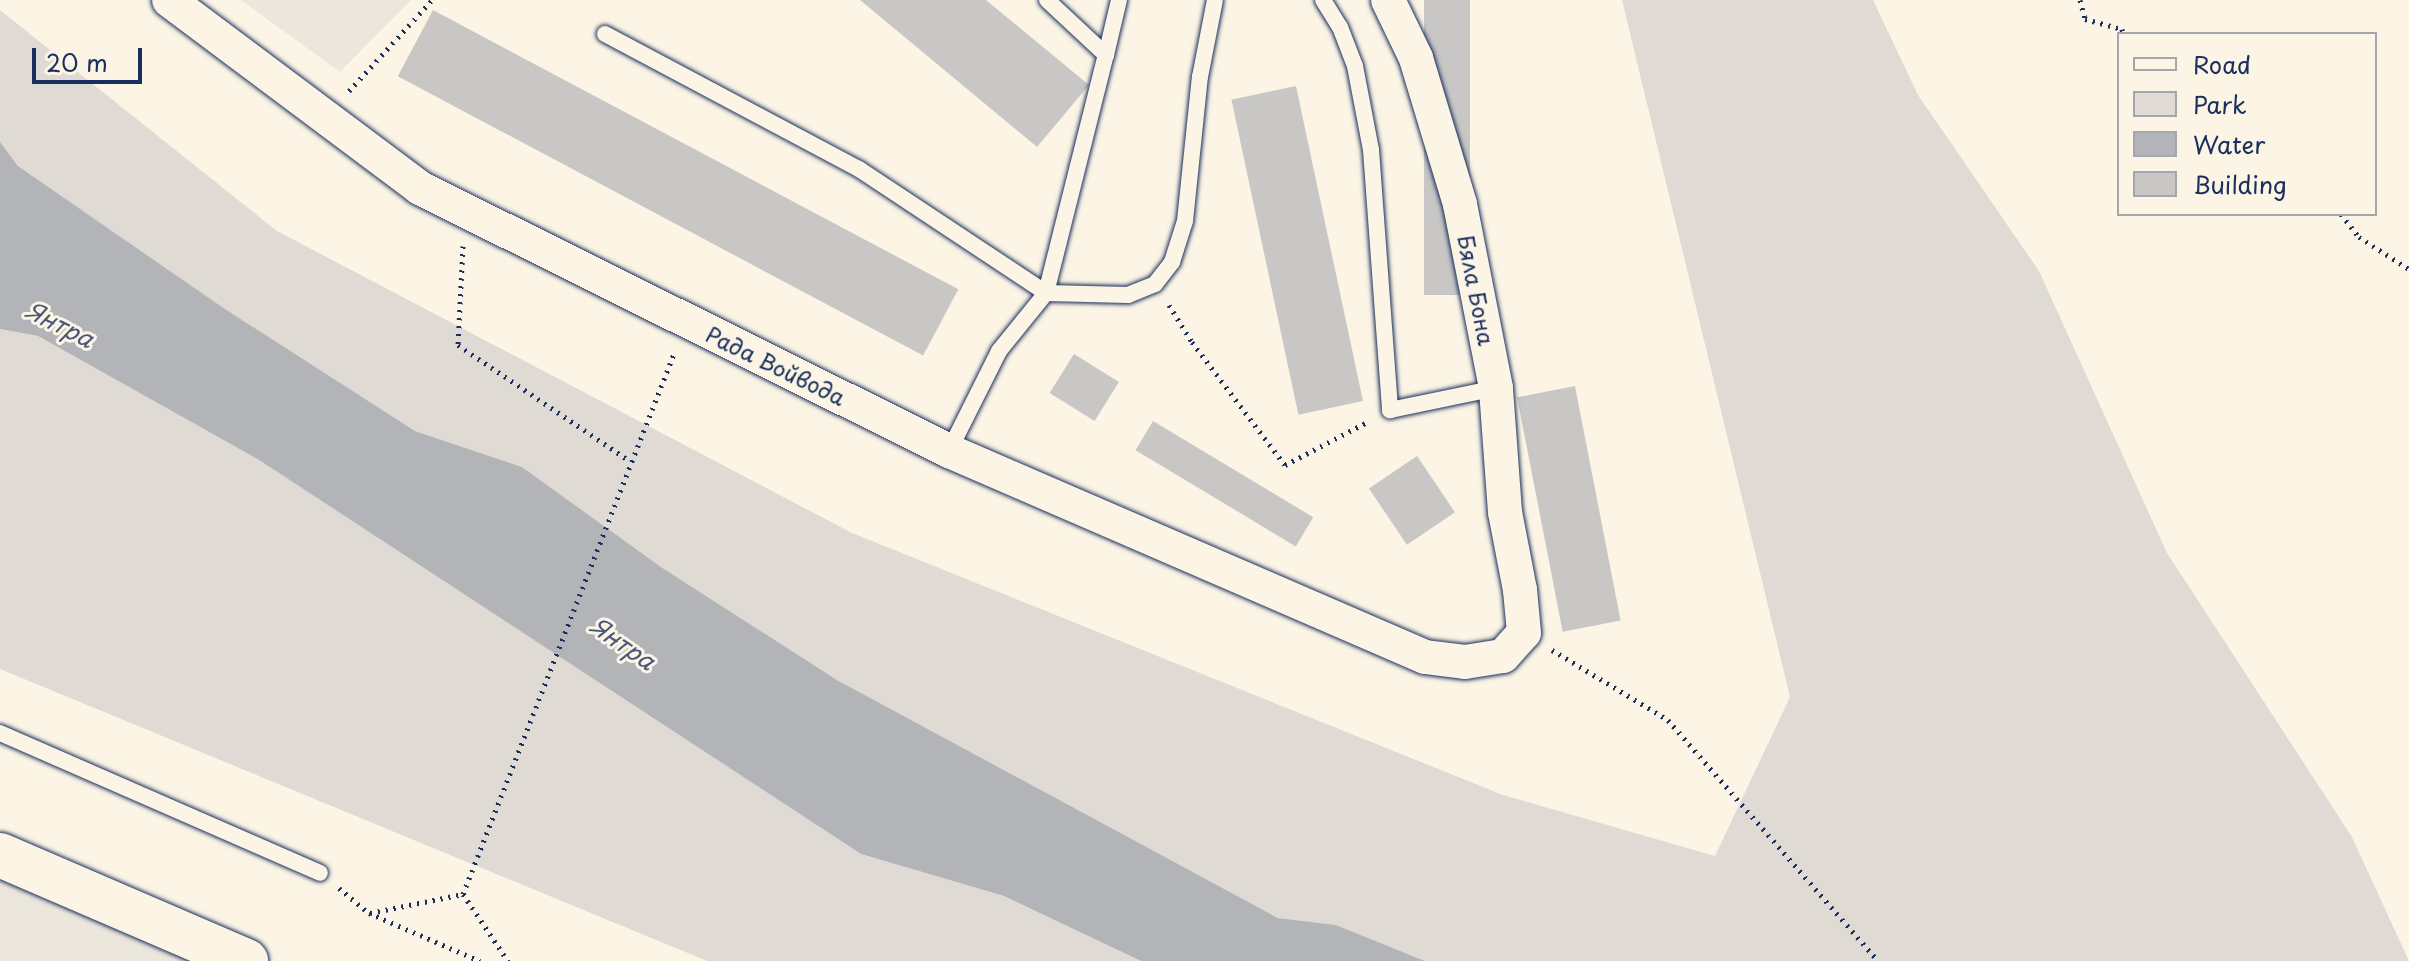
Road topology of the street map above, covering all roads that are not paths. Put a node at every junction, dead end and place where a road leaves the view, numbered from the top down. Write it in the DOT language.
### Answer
graph roads {
  1 [pos="169,0"];
  2 [pos="1047,0"];
  3 [pos="1119,0"];
  4 [pos="1215,0"];
  5 [pos="1323,0"];
  6 [pos="1388,0"];
  7 [pos="605,34"];
  8 [pos="1106,55"];
  9 [pos="1046,293"];
  10 [pos="1496,388"];
  11 [pos="949,451"];
  12 [pos="1524,633"];
  13 [pos="0,733"];
  14 [pos="0,855"];
  15 [pos="320,873"];
  16 [pos="246,961"];
  1 -- 11 [label="street, Рада Войвода"];
  2 -- 8 [label="lane"];
  3 -- 8 [label="lane"];
  4 -- 9 [label="lane"];
  5 -- 10 [label="lane"];
  6 -- 10 [label="street, Бяла Бона"];
  7 -- 9 [label="lane"];
  8 -- 9 [label="lane"];
  9 -- 11 [label="lane"];
  10 -- 12 [label="street, Бяла Бона"];
  11 -- 12 [label="street, Рада Войвода"];
  13 -- 15 [label="lane"];
  14 -- 16 [label="main road"];
}
